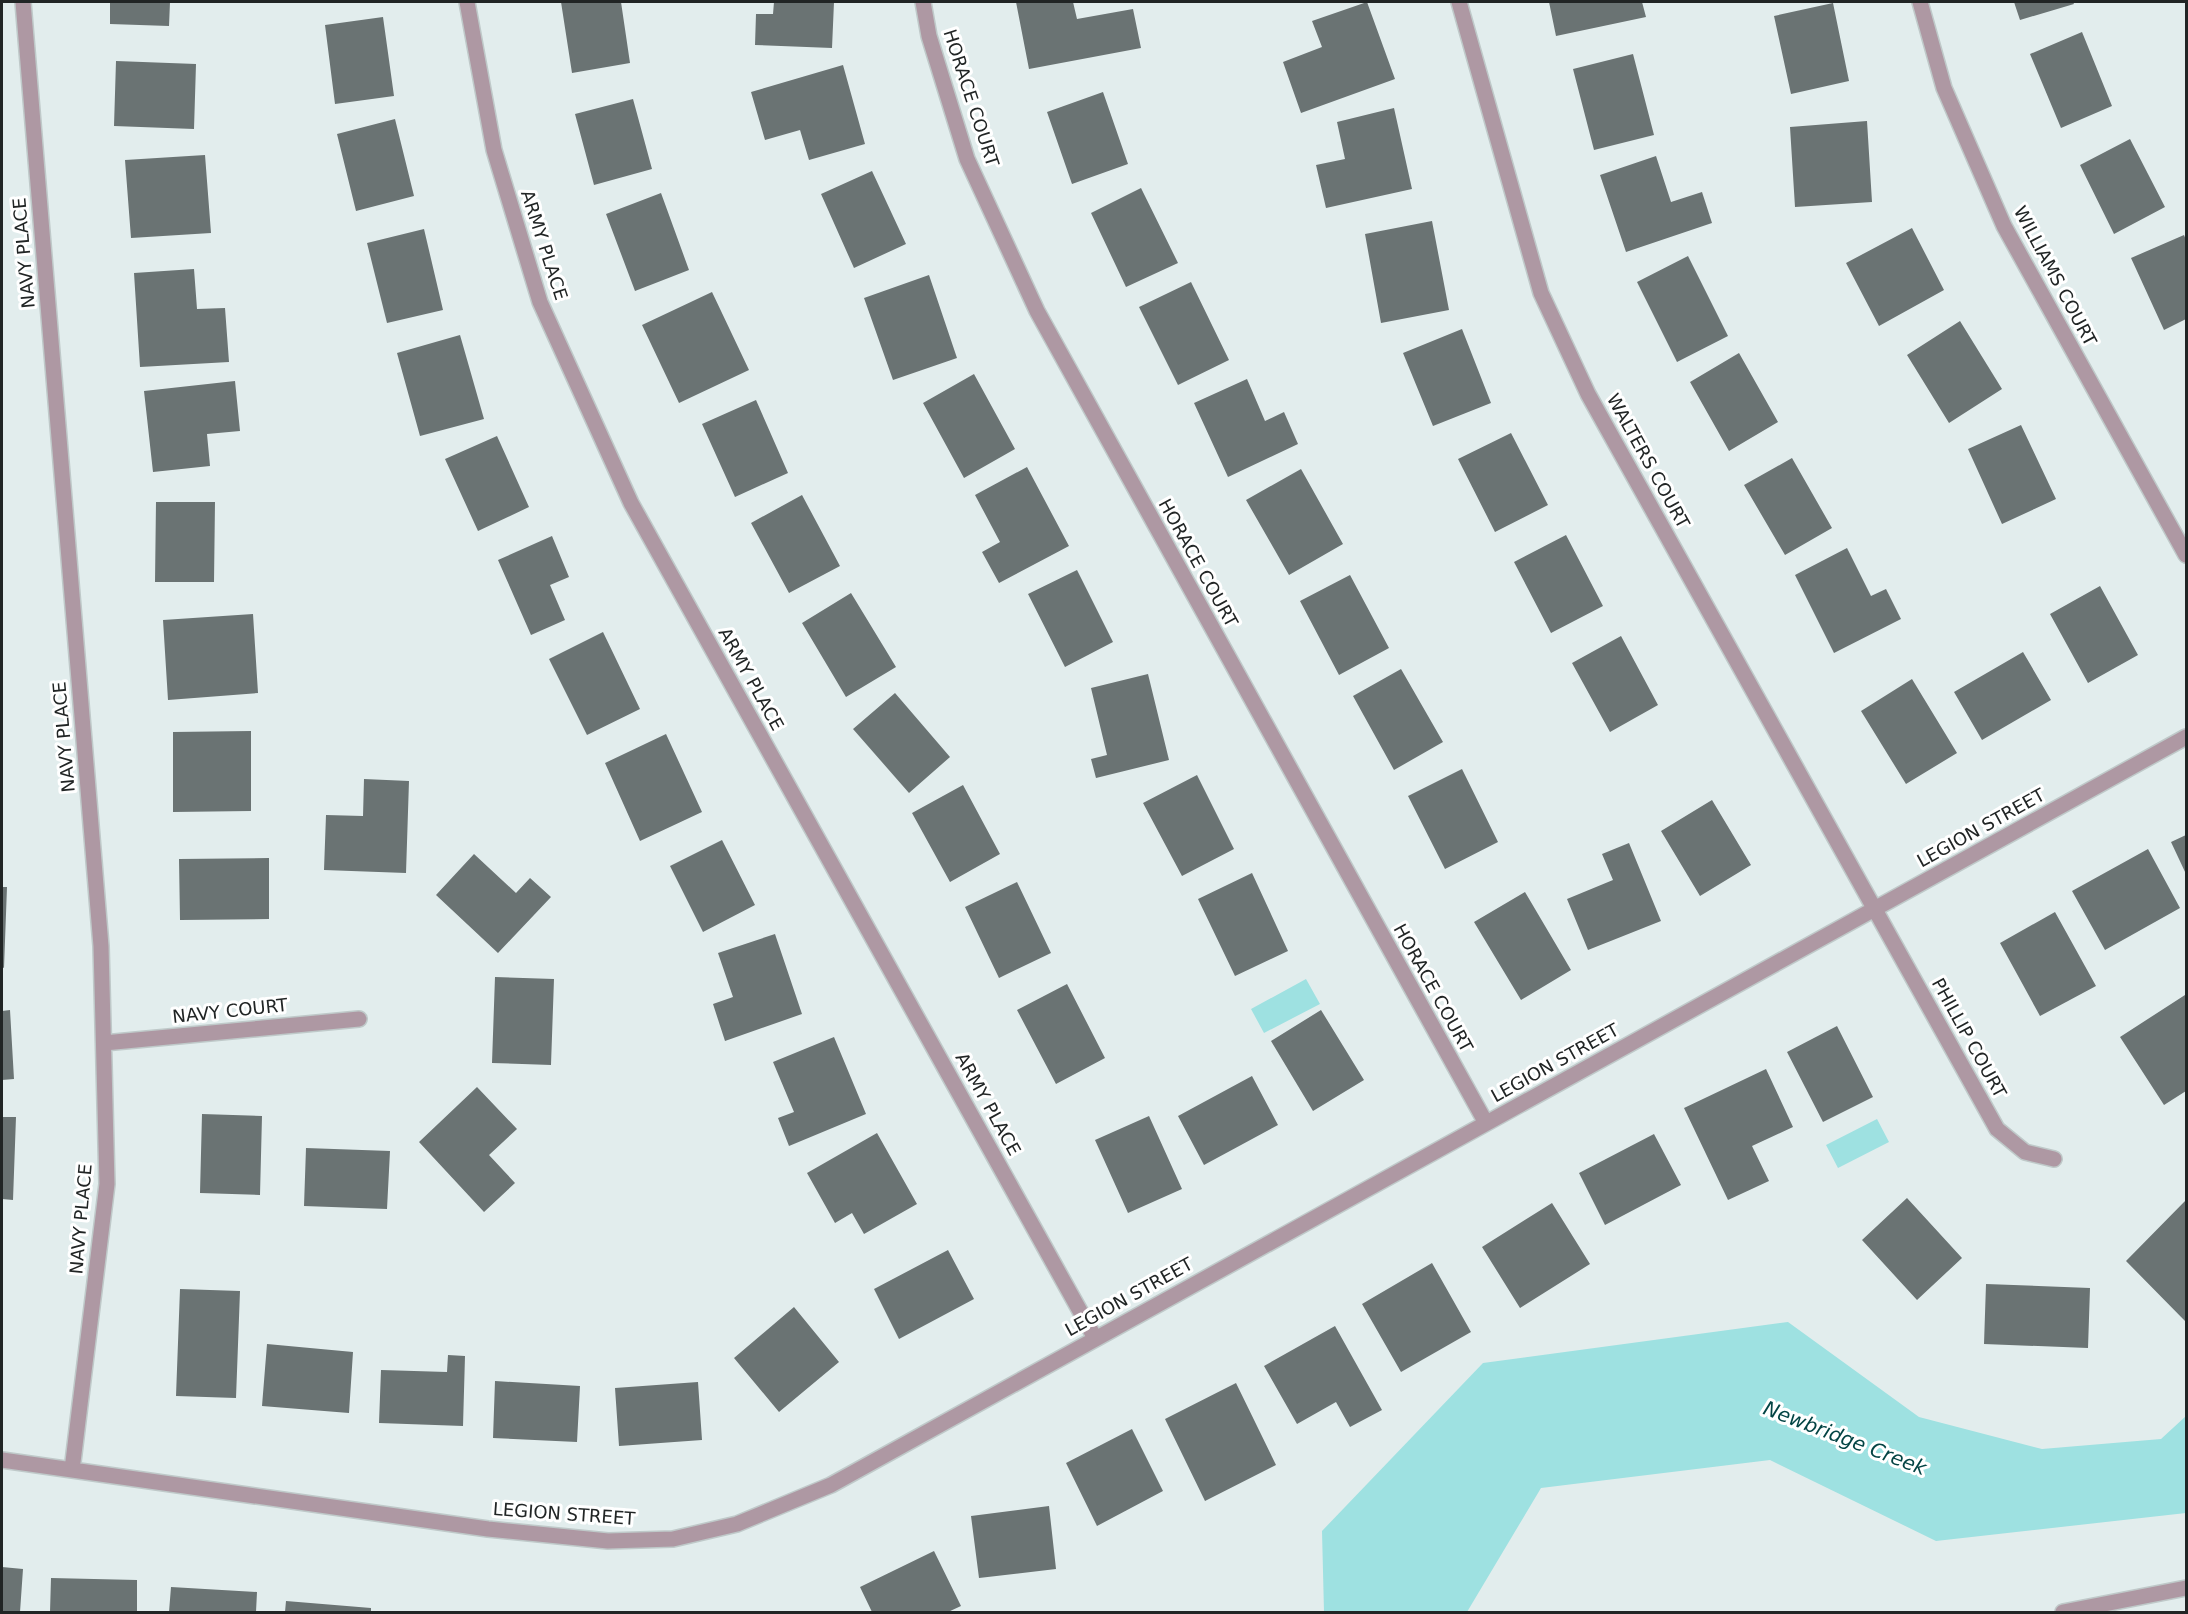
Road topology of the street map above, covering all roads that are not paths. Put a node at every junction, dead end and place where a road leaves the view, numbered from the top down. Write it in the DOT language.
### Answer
graph roads {
  1 [pos="23,2"];
  2 [pos="467,2"];
  3 [pos="923,2"];
  4 [pos="1459,2"];
  5 [pos="1920,2"];
  6 [pos="2187,555"];
  7 [pos="2187,737"];
  8 [pos="1874,909"];
  9 [pos="359,1019"];
  10 [pos="104,1043"];
  11 [pos="1486,1123"];
  12 [pos="2054,1160"];
  13 [pos="1095,1338"];
  14 [pos="2,1460"];
  15 [pos="72,1470"];
  16 [pos="2187,1588"];
  17 [pos="2063,1612"];
  1 -- 10 [label="street, NAVY PLACE"];
  2 -- 13 [label="street, ARMY PLACE"];
  3 -- 11 [label="street, HORACE COURT"];
  4 -- 8 [label="street, WALTERS COURT"];
  5 -- 6 [label="street, WILLIAMS COURT"];
  7 -- 8 [label="street, LEGION STREET"];
  8 -- 11 [label="street, LEGION STREET"];
  8 -- 12 [label="street, PHILLIP COURT"];
  9 -- 10 [label="street, NAVY COURT"];
  10 -- 15 [label="street, NAVY PLACE"];
  11 -- 13 [label="street, LEGION STREET"];
  13 -- 15 [label="street, LEGION STREET"];
  14 -- 15 [label="street, LEGION STREET"];
  16 -- 17 [label="street"];
}
